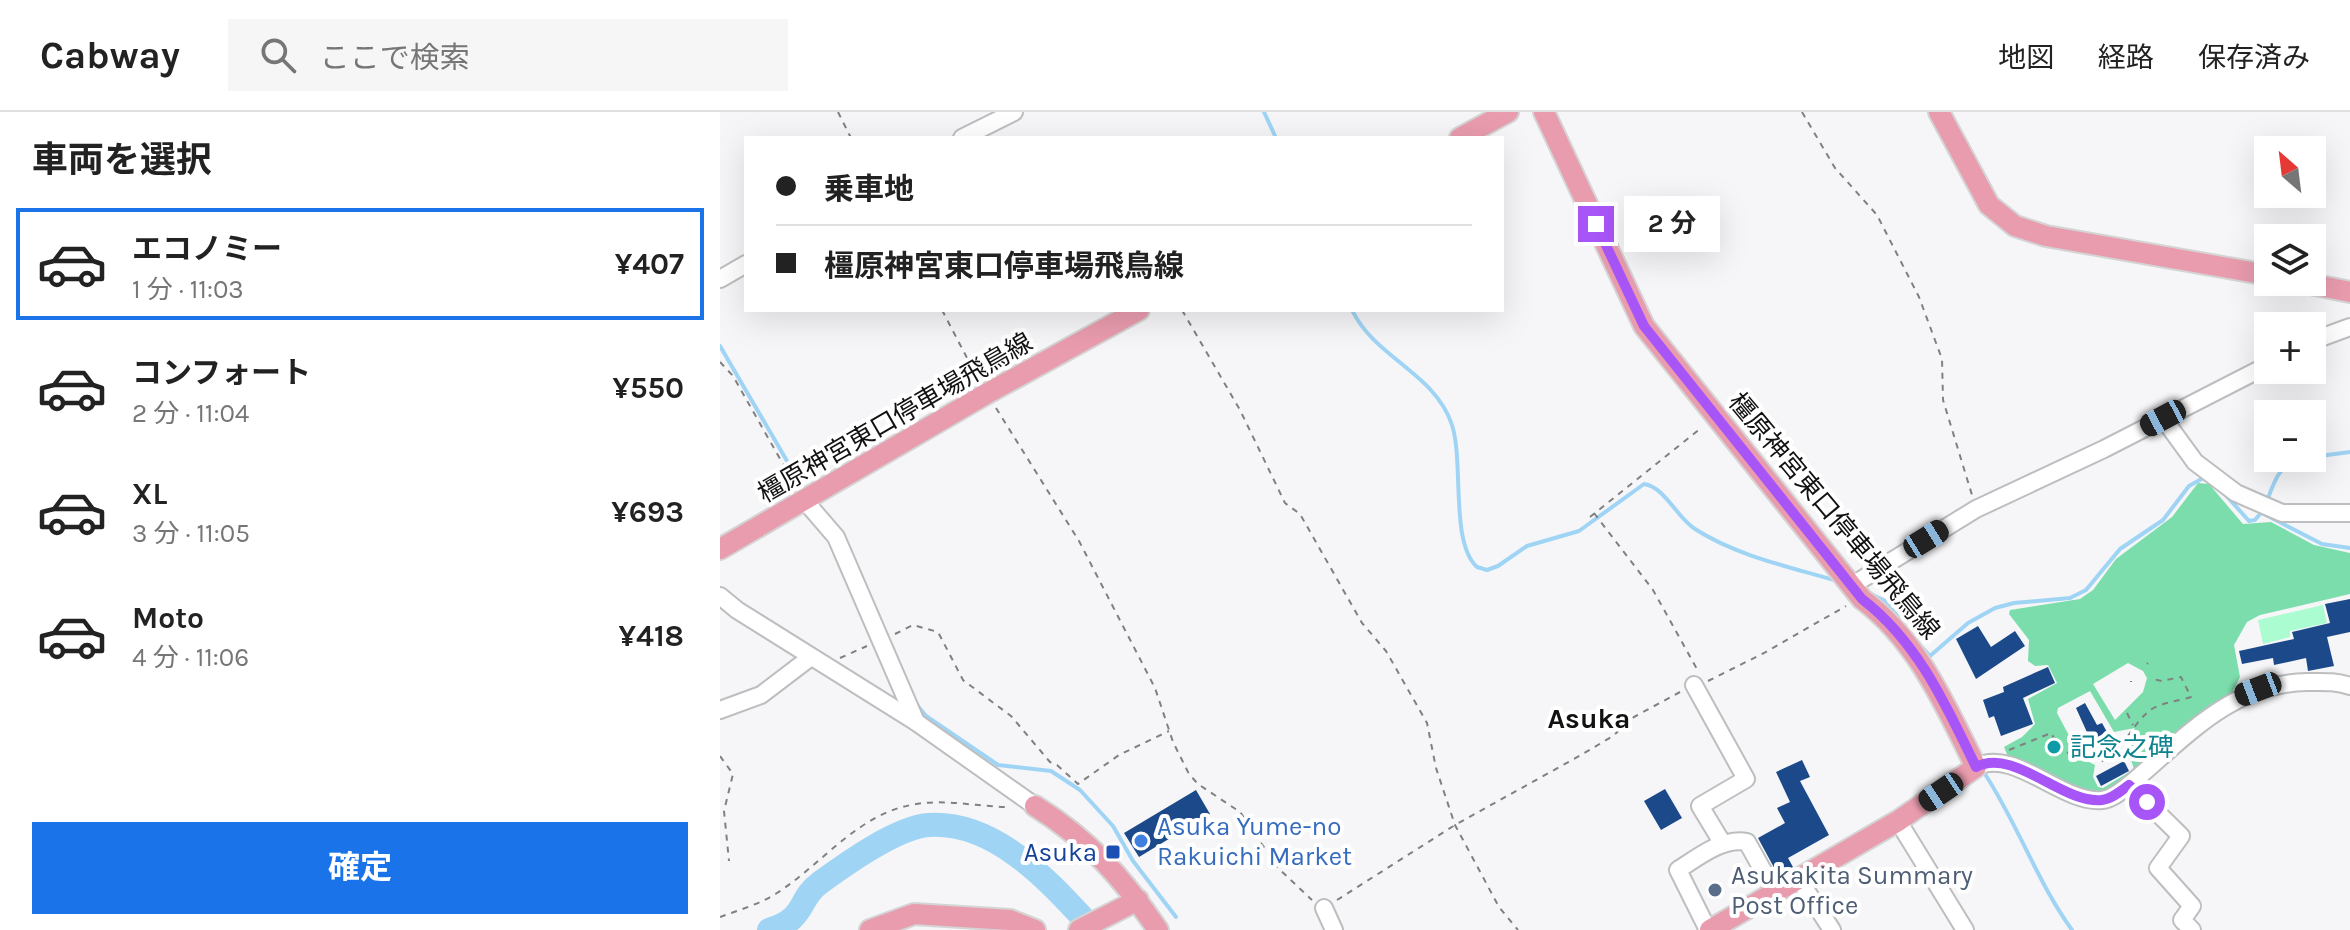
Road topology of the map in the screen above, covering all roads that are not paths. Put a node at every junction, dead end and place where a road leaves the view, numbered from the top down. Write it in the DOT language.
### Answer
graph roads {
  1 [pos="1014,112"];
  2 [pos="1508,112"];
  3 [pos="1544,112"];
  4 [pos="1939,112"];
  5 [pos="966,136"];
  6 [pos="1464,136"];
  7 [pos="744,265"];
  8 [pos="2254,273"];
  9 [pos="720,279"];
  10 [pos="2326,287"];
  11 [pos="2350,292"];
  12 [pos="1135,312"];
  13 [pos="2350,327"];
  14 [pos="2326,336"];
  15 [pos="2254,372"];
  16 [pos="2163,418"];
  17 [pos="805,501"];
  18 [pos="2350,513"];
  19 [pos="720,549"];
  20 [pos="1857,592"];
  21 [pos="720,596"];
  22 [pos="817,661"];
  23 [pos="1700,684"];
  24 [pos="2350,686"];
  25 [pos="720,710"];
  26 [pos="916,722"];
  27 [pos="1976,767"];
  28 [pos="2129,785"];
  29 [pos="1035,806"];
  30 [pos="1898,821"];
  31 [pos="1723,844"];
  32 [pos="1800,881"];
  33 [pos="1776,894"];
  34 [pos="1138,900"];
  35 [pos="1324,908"];
  36 [pos="1734,924"];
  37 [pos="1087,926"];
  38 [pos="870,930"];
  39 [pos="1035,930"];
  40 [pos="1158,930"];
  41 [pos="1334,930"];
  42 [pos="1709,930"];
  43 [pos="1832,930"];
  44 [pos="1965,930"];
  45 [pos="2192,930"];
  1 -- 5 [label="street"];
  2 -- 6 [label="main road"];
  3 -- 20 [label="main road, 橿原神宮東口停車場飛鳥線"];
  4 -- 8 [label="main road"];
  7 -- 9 [label="street"];
  10 -- 11 [label="main road"];
  12 -- 17 [label="main road, 橿原神宮東口停車場飛鳥線"];
  13 -- 14 [label="street"];
  15 -- 16 [label="street"];
  16 -- 18 [label="street"];
  16 -- 20 [label="street"];
  17 -- 19 [label="main road, 橿原神宮東口停車場飛鳥線"];
  17 -- 26 [label="street"];
  20 -- 27 [label="main road, 橿原神宮東口停車場飛鳥線"];
  21 -- 22 [label="street"];
  22 -- 25 [label="street"];
  22 -- 26 [label="street"];
  23 -- 31 [label="street"];
  24 -- 28 [label="street"];
  26 -- 29 [label="street"];
  27 -- 28 [label="street"];
  27 -- 30 [label="main road"];
  28 -- 45 [label="street"];
  29 -- 34 [label="main road"];
  30 -- 32 [label="main road"];
  30 -- 44 [label="street"];
  31 -- 33 [label="street"];
  31 -- 42 [label="street"];
  32 -- 33 [label="main road"];
  32 -- 43 [label="street"];
  33 -- 36 [label="main road"];
  34 -- 37 [label="main road"];
  34 -- 40 [label="main road"];
  35 -- 41 [label="street"];
  36 -- 42 [label="main road"];
  38 -- 39 [label="main road"];
}
